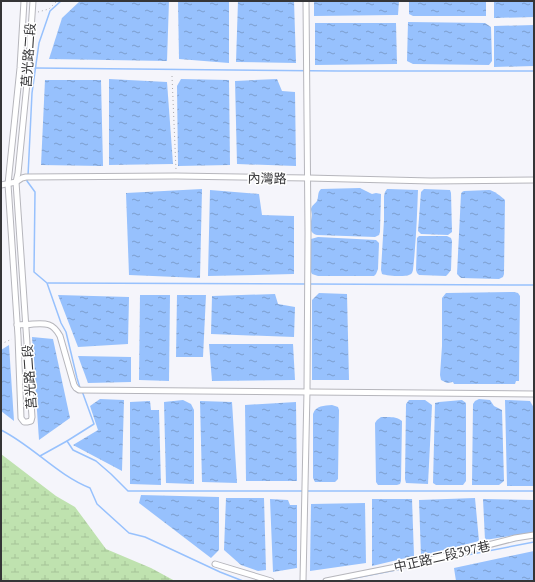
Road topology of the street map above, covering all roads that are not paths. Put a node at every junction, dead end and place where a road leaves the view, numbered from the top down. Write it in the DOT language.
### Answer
graph roads {
  1 [pos="24,1"];
  2 [pos="33,1"];
  3 [pos="306,1"];
  4 [pos="308,178"];
  5 [pos="534,180"];
  6 [pos="16,182"];
  7 [pos="8,184"];
  8 [pos="1,185"];
  9 [pos="25,324"];
  10 [pos="17,325"];
  11 [pos="307,391"];
  12 [pos="534,394"];
  13 [pos="534,535"];
  14 [pos="215,564"];
  15 [pos="271,581"];
  16 [pos="303,581"];
  17 [pos="326,581"];
  1 -- 7 [label="street, 莒光路二段"];
  2 -- 6 [label="street, 莒光路二段"];
  3 -- 4 [label="street"];
  4 -- 5 [label="street, 內灣路"];
  4 -- 6 [label="street, 內灣路"];
  4 -- 11 [label="street"];
  6 -- 7 [label="street, 內灣路"];
  6 -- 9 [label="street, 莒光路二段"];
  7 -- 8 [label="street, 內灣路"];
  7 -- 10 [label="street, 莒光路二段"];
  9 -- 10 [label="street"];
  9 -- 10 [label="street, 莒光路二段"];
  9 -- 11 [label="street"];
  11 -- 12 [label="street"];
  11 -- 16 [label="street"];
  13 -- 17 [label="street, 中正路二段397巷"];
  14 -- 15 [label="street"];
}
